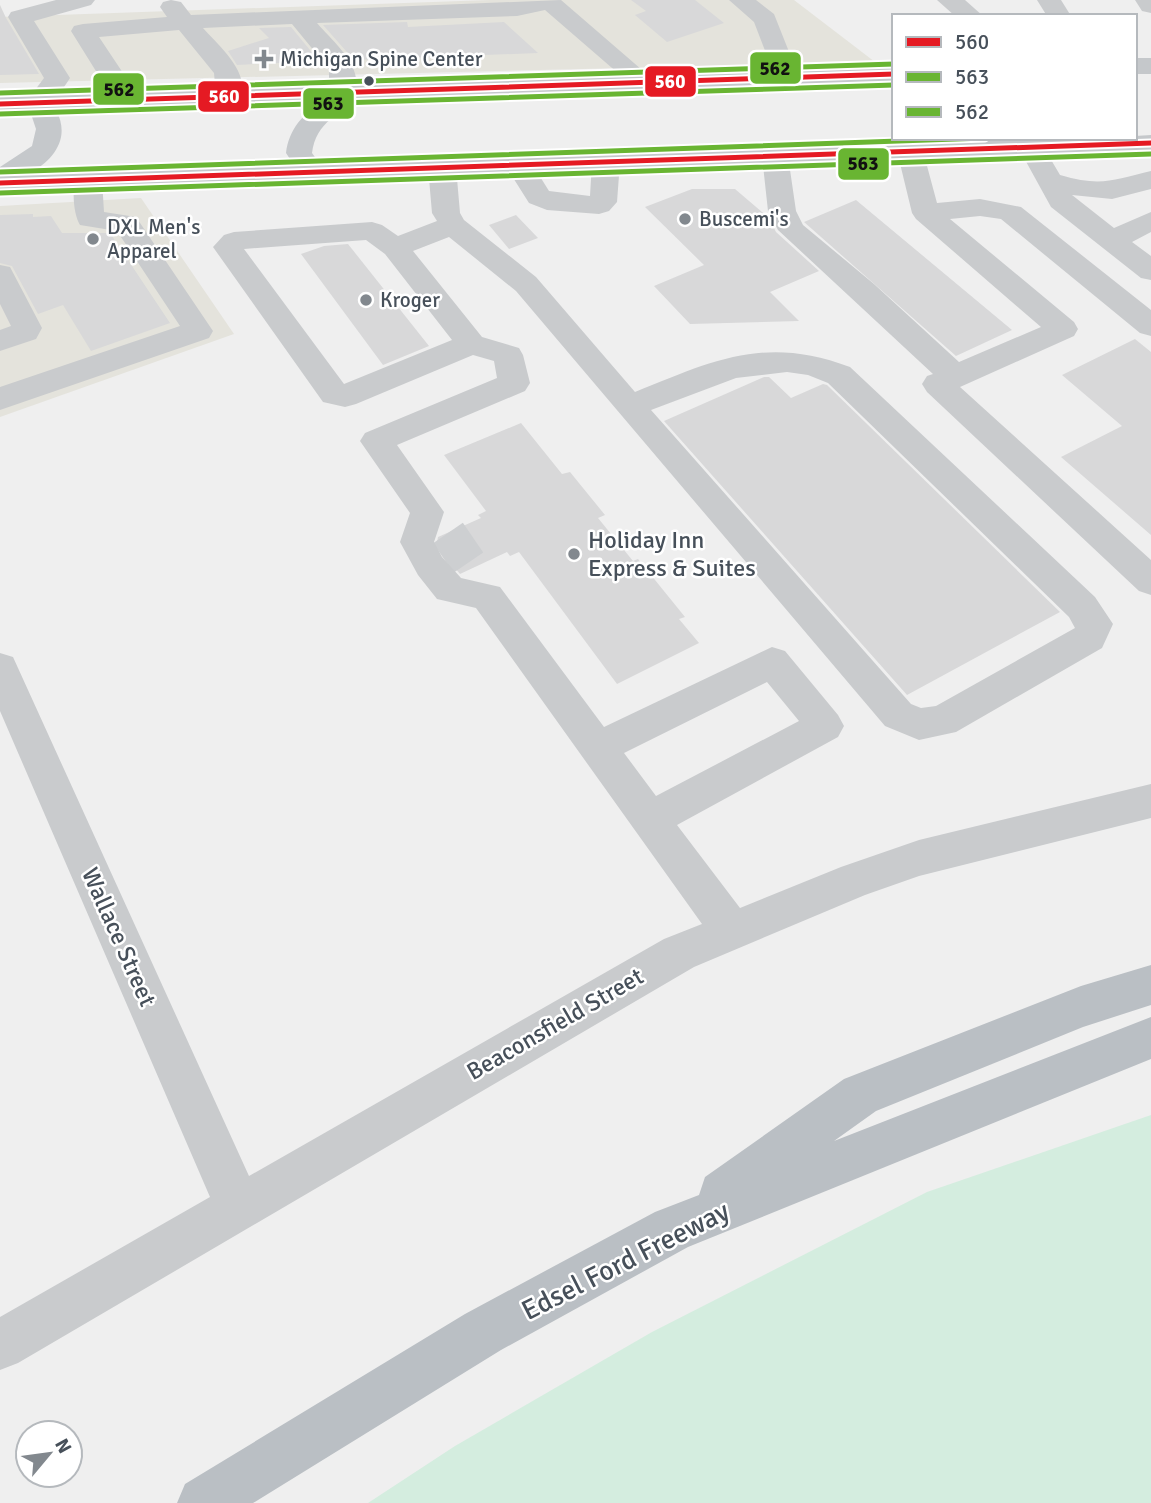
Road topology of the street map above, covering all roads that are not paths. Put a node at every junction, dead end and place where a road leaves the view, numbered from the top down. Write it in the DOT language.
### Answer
graph roads {
  1 [pos="83,0"];
  2 [pos="167,0"];
  3 [pos="586,0"];
  4 [pos="741,0"];
  5 [pos="949,0"];
  6 [pos="1147,0"];
  7 [pos="552,4"];
  8 [pos="1151,6"];
  9 [pos="968,14"];
  10 [pos="298,16"];
  11 [pos="187,24"];
  12 [pos="26,25"];
  13 [pos="0,26"];
  14 [pos="892,75"];
  15 [pos="786,78"];
  16 [pos="643,82"];
  17 [pos="351,92"];
  18 [pos="229,96"];
  19 [pos="123,100"];
  20 [pos="39,102"];
  21 [pos="0,104"];
  22 [pos="1151,143"];
  23 [pos="900,147"];
  24 [pos="1031,147"];
  25 [pos="775,156"];
  26 [pos="606,162"];
  27 [pos="519,165"];
  28 [pos="442,167"];
  29 [pos="312,171"];
  30 [pos="1151,178"];
  31 [pos="0,180"];
  32 [pos="88,180"];
  33 [pos="1050,181"];
  34 [pos="926,212"];
  35 [pos="1151,221"];
  36 [pos="453,225"];
  37 [pos="1111,241"];
  38 [pos="395,248"];
  39 [pos="1151,271"];
  40 [pos="0,274"];
  41 [pos="1092,315"];
  42 [pos="1151,326"];
  43 [pos="0,341"];
  44 [pos="471,344"];
  45 [pos="955,376"];
  46 [pos="0,399"];
  47 [pos="630,406"];
  48 [pos="1151,581"];
  49 [pos="0,668"];
  50 [pos="596,749"];
  51 [pos="1151,801"];
  52 [pos="649,820"];
  53 [pos="732,931"];
  54 [pos="1151,985"];
  55 [pos="1151,1038"];
  56 [pos="238,1206"];
  57 [pos="673,1229"];
  58 [pos="0,1345"];
  59 [pos="204,1503"];
  1 -- 12 [label="street"];
  2 -- 11 [label="street"];
  3 -- 7 [label="street"];
  4 -- 15 [label="street"];
  5 -- 9 [label="street"];
  6 -- 8 [label="street"];
  7 -- 10 [label="street"];
  7 -- 16 [label="street"];
  10 -- 11 [label="street"];
  10 -- 17 [label="street"];
  11 -- 18 [label="street"];
  11 -- 19 [label="street"];
  12 -- 13 [label="street"];
  12 -- 20 [label="street"];
  14 -- 15 [label="main road"];
  15 -- 16 [label="main road"];
  16 -- 17 [label="main road"];
  17 -- 18 [label="main road"];
  17 -- 29 [label="main road"];
  18 -- 19 [label="main road"];
  19 -- 20 [label="main road"];
  20 -- 21 [label="main road"];
  20 -- 31 [label="main road"];
  22 -- 24 [label="main road"];
  23 -- 24 [label="main road"];
  23 -- 25 [label="main road"];
  23 -- 34 [label="street"];
  24 -- 33 [label="street"];
  25 -- 26 [label="main road"];
  25 -- 45 [label="street"];
  26 -- 27 [label="main road"];
  26 -- 27 [label="street"];
  27 -- 28 [label="main road"];
  28 -- 29 [label="main road"];
  28 -- 36 [label="street"];
  29 -- 32 [label="main road"];
  30 -- 33 [label="street"];
  31 -- 32 [label="main road"];
  32 -- 46 [label="street"];
  33 -- 37 [label="street"];
  34 -- 41 [label="street"];
  34 -- 41 [label="street"];
  35 -- 37 [label="street"];
  36 -- 38 [label="street"];
  36 -- 47 [label="street"];
  37 -- 39 [label="street"];
  38 -- 44 [label="street"];
  38 -- 44 [label="street"];
  40 -- 43 [label="street"];
  41 -- 42 [label="street"];
  41 -- 45 [label="street"];
  44 -- 50 [label="street"];
  45 -- 48 [label="street"];
  47 -- 47 [label="street"];
  49 -- 56 [label="street, Wallace Street"];
  50 -- 52 [label="street"];
  50 -- 52 [label="street"];
  51 -- 53 [label="street, Beaconsfield Street"];
  52 -- 53 [label="street"];
  53 -- 56 [label="street, Beaconsfield Street"];
  54 -- 57 [label="highway"];
  55 -- 57 [label="highway, Edsel Ford Freeway"];
  56 -- 58 [label="street, Beaconsfield Street"];
  57 -- 59 [label="highway, Edsel Ford Freeway"];
}
